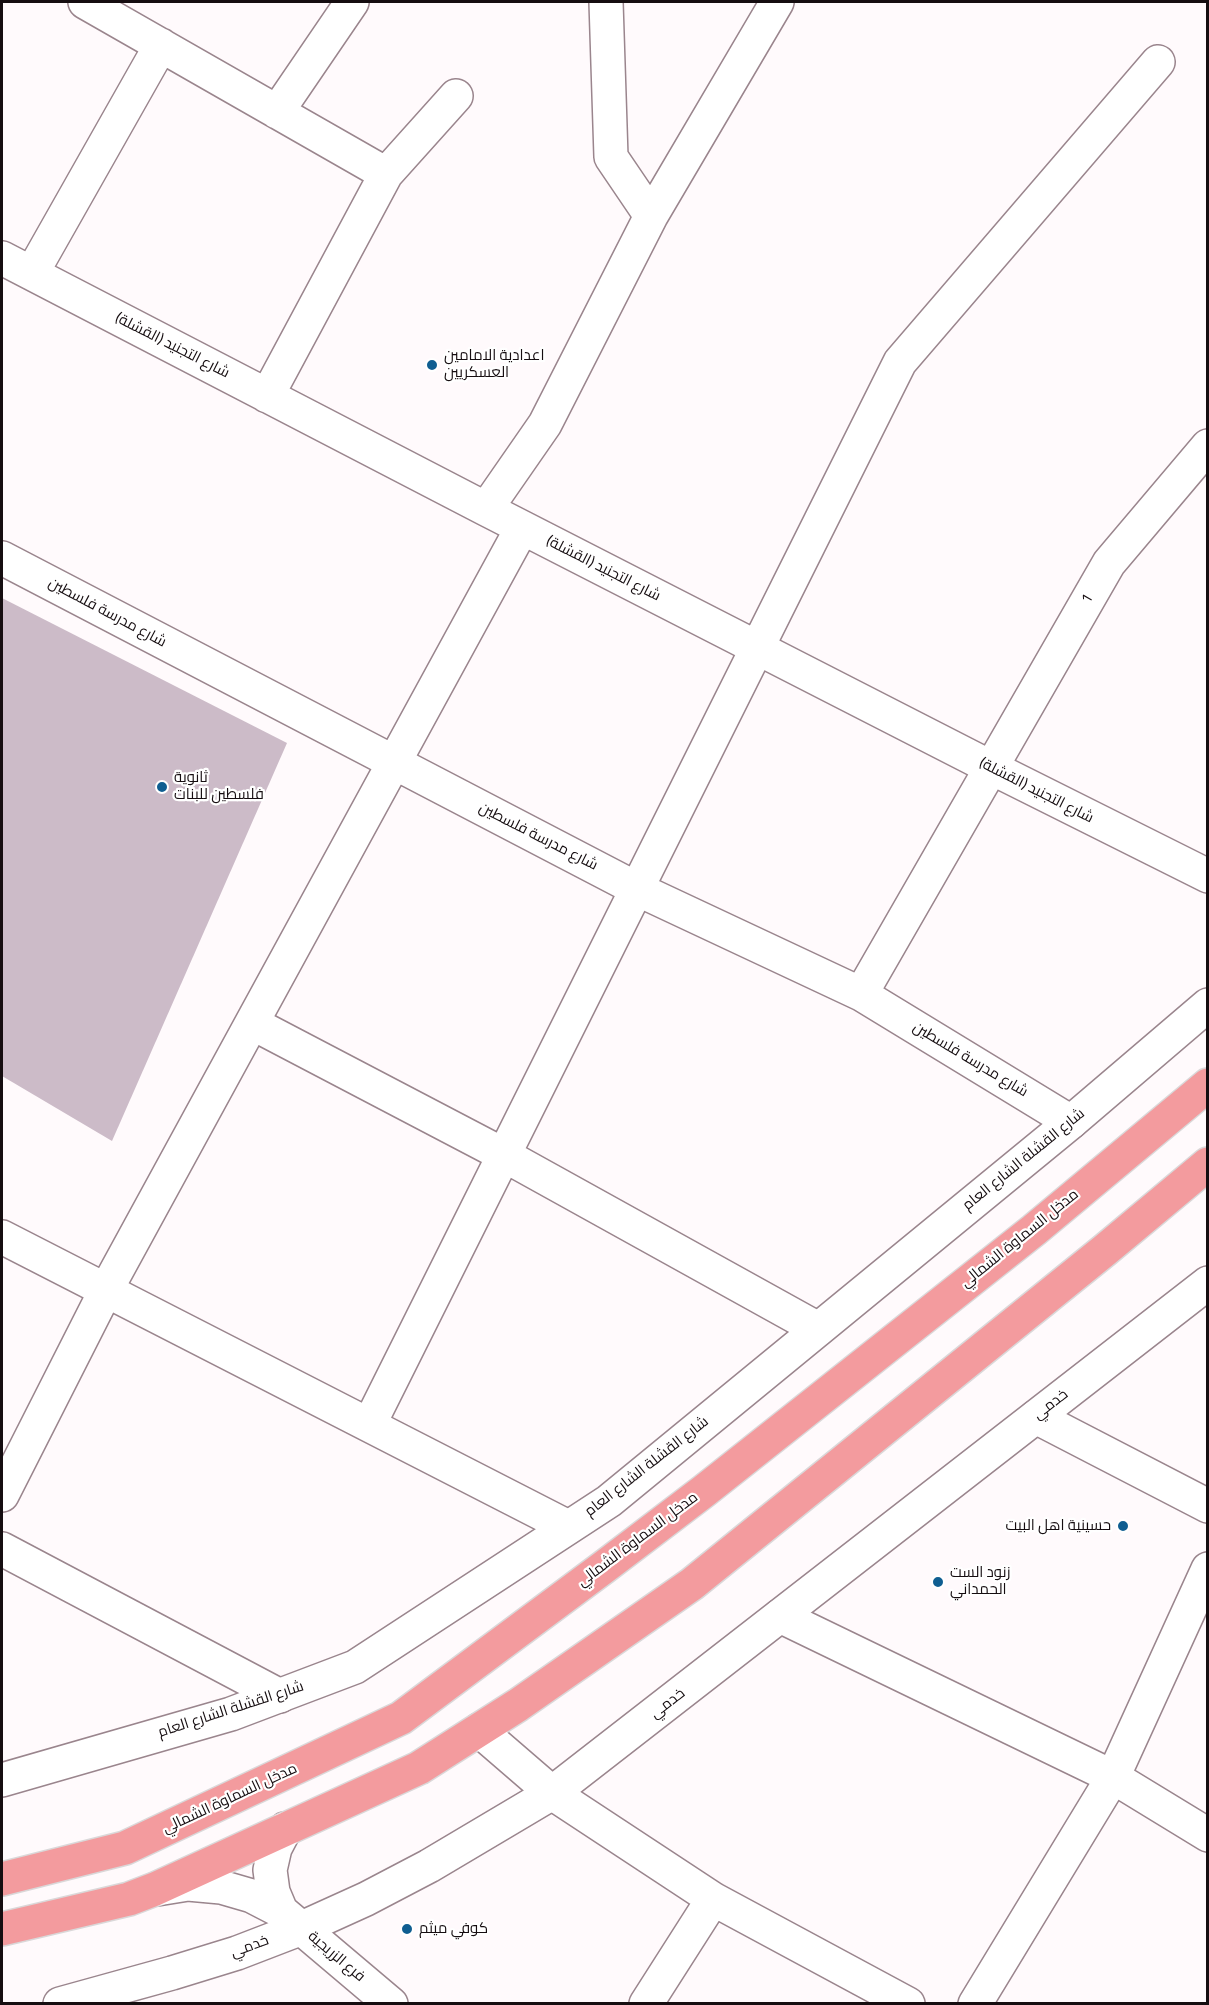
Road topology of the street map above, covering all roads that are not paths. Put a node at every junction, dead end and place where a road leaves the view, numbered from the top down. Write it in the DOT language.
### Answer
graph roads {
  1 [pos="85,2"];
  2 [pos="352,2"];
  3 [pos="606,2"];
  4 [pos="777,2"];
  5 [pos="160,45"];
  6 [pos="1158,62"];
  7 [pos="456,96"];
  8 [pos="277,112"];
  9 [pos="386,174"];
  10 [pos="651,216"];
  11 [pos="2,258"];
  12 [pos="32,273"];
  13 [pos="267,396"];
  14 [pos="1208,446"];
  15 [pos="486,509"];
  16 [pos="522,528"];
  17 [pos="2,558"];
  18 [pos="758,648"];
  19 [pos="394,763"];
  20 [pos="992,768"];
  21 [pos="1208,876"];
  22 [pos="637,889"];
  23 [pos="861,994"];
  24 [pos="1208,1005"];
  25 [pos="252,1023"];
  26 [pos="1208,1085"];
  27 [pos="1071,1122"];
  28 [pos="504,1155"];
  29 [pos="1208,1164"];
  30 [pos="2,1237"];
  31 [pos="1208,1283"];
  32 [pos="106,1290"];
  33 [pos="818,1329"];
  34 [pos="1036,1417"];
  35 [pos="369,1425"];
  36 [pos="2,1495"];
  37 [pos="1208,1506"];
  38 [pos="568,1527"];
  39 [pos="2,1549"];
  40 [pos="1208,1569"];
  41 [pos="780,1616"];
  42 [pos="280,1696"];
  43 [pos="479,1730"];
  44 [pos="1113,1777"];
  45 [pos="2,1780"];
  46 [pos="552,1793"];
  47 [pos="285,1829"];
  48 [pos="1208,1834"];
  49 [pos="2,1879"];
  50 [pos="155,1889"];
  51 [pos="713,1899"];
  52 [pos="291,1919"];
  53 [pos="2,1929"];
  54 [pos="60,2004"];
  55 [pos="392,2004"];
  56 [pos="646,2004"];
  57 [pos="908,2004"];
  58 [pos="975,2004"];
  1 -- 5 [label="street"];
  2 -- 8 [label="street"];
  3 -- 10 [label="street"];
  4 -- 10 [label="street"];
  5 -- 8 [label="street"];
  5 -- 12 [label="street"];
  6 -- 18 [label="street"];
  7 -- 9 [label="street"];
  8 -- 9 [label="street"];
  9 -- 13 [label="street"];
  10 -- 15 [label="street"];
  11 -- 12 [label="street, شارع التجنيد (القشلة)"];
  12 -- 13 [label="street, شارع التجنيد (القشلة)"];
  13 -- 15 [label="street, شارع التجنيد (القشلة)"];
  14 -- 20 [label="street, 1"];
  15 -- 16 [label="street, شارع التجنيد (القشلة)"];
  16 -- 18 [label="street, شارع التجنيد (القشلة)"];
  16 -- 19 [label="street"];
  17 -- 19 [label="street, شارع مدرسة فلسطين"];
  18 -- 20 [label="street, شارع التجنيد (القشلة)"];
  18 -- 22 [label="street"];
  19 -- 22 [label="street, شارع مدرسة فلسطين"];
  19 -- 25 [label="street"];
  20 -- 21 [label="street, شارع التجنيد (القشلة)"];
  20 -- 23 [label="street, 1"];
  22 -- 23 [label="street, شارع مدرسة فلسطين"];
  22 -- 28 [label="street"];
  23 -- 27 [label="street, شارع مدرسة فلسطين"];
  24 -- 27 [label="street, شارع القشلة الشارع العام"];
  25 -- 28 [label="street"];
  25 -- 32 [label="street"];
  26 -- 49 [label="highway, مدخل السماوة الشمالي"];
  27 -- 33 [label="street, شارع القشلة الشارع العام"];
  28 -- 33 [label="street"];
  28 -- 35 [label="street"];
  29 -- 43 [label="highway"];
  30 -- 32 [label="street"];
  31 -- 34 [label="street, خدمي"];
  32 -- 35 [label="street"];
  32 -- 36 [label="street"];
  33 -- 38 [label="street, شارع القشلة الشارع العام"];
  34 -- 37 [label="street"];
  34 -- 41 [label="street, خدمي"];
  35 -- 38 [label="street"];
  38 -- 42 [label="street, شارع القشلة الشارع العام"];
  39 -- 42 [label="street"];
  40 -- 44 [label="street"];
  41 -- 44 [label="street"];
  41 -- 46 [label="street, خدمي"];
  42 -- 45 [label="street, شارع القشلة الشارع العام"];
  43 -- 46 [label="street"];
  43 -- 47 [label="highway"];
  44 -- 48 [label="street"];
  44 -- 58 [label="street"];
  46 -- 51 [label="street"];
  46 -- 52 [label="street, خدمي"];
  47 -- 50 [label="highway"];
  47 -- 52 [label="street"];
  50 -- 52 [label="street, فرع الزريجية"];
  50 -- 53 [label="highway"];
  51 -- 56 [label="street"];
  51 -- 57 [label="street"];
  52 -- 54 [label="street, خدمي"];
  52 -- 55 [label="street, فرع الزريجية"];
}
